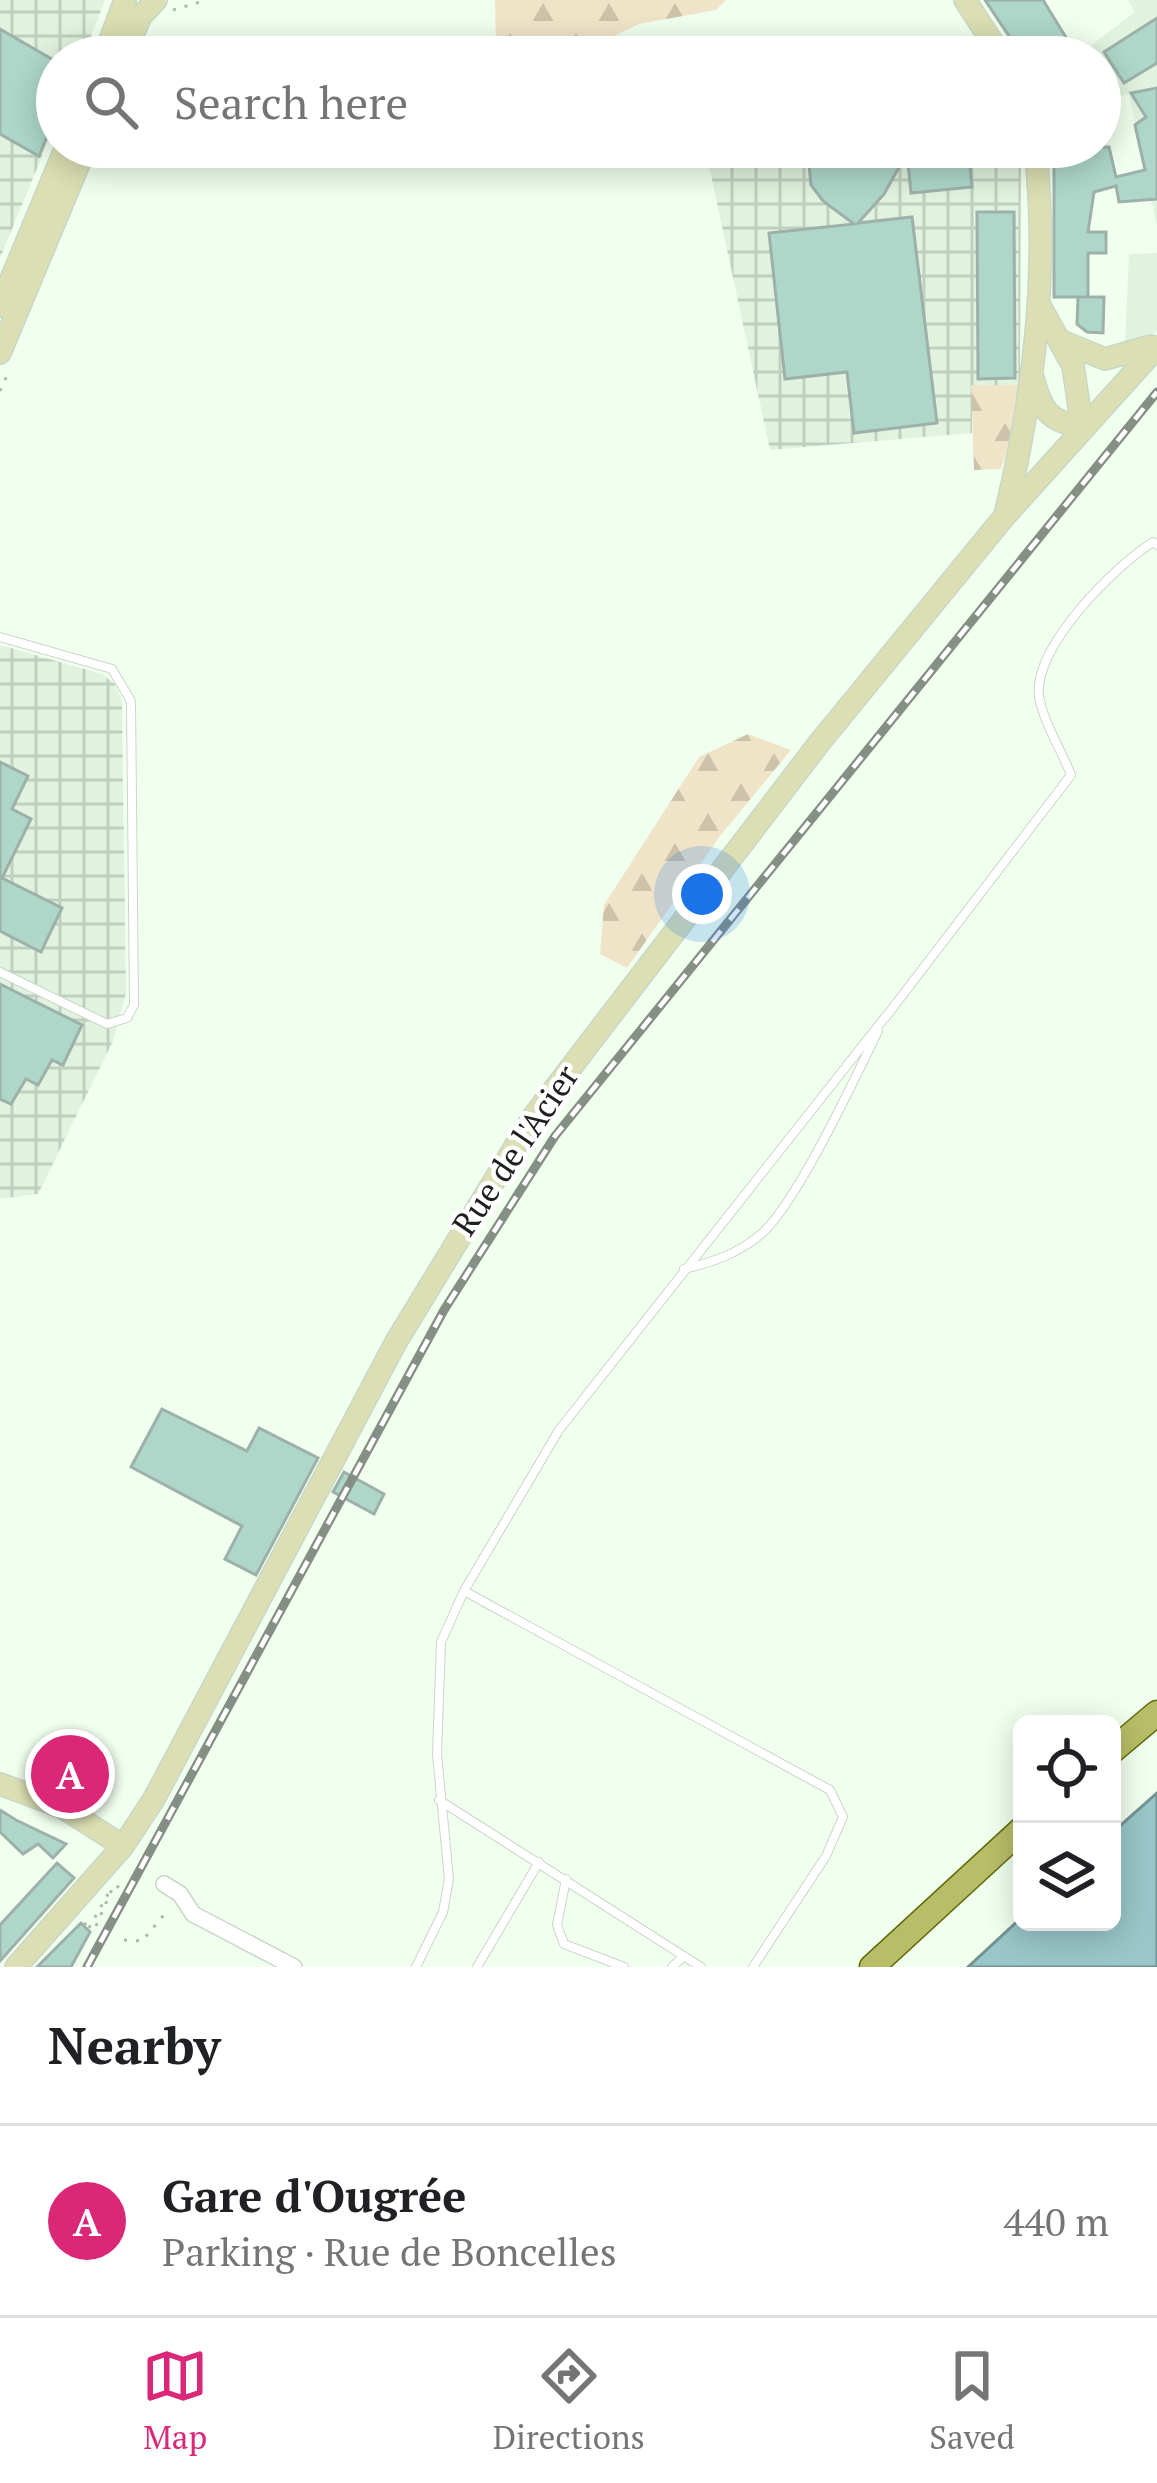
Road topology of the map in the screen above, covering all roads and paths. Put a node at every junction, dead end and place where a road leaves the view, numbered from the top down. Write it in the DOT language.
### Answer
graph roads {
  1 [pos="125,0"];
  2 [pos="207,0"];
  3 [pos="964,0"];
  4 [pos="160,7"];
  5 [pos="112,36"];
  6 [pos="132,36"];
  7 [pos="988,36"];
  8 [pos="57,168"];
  9 [pos="77,168"];
  10 [pos="1035,168"];
  11 [pos="1039,304"];
  12 [pos="0,306"];
  13 [pos="1061,341"];
  14 [pos="1157,345"];
  15 [pos="0,352"];
  16 [pos="1033,378"];
  17 [pos="1082,426"];
  18 [pos="1004,517"];
  19 [pos="1157,545"];
  20 [pos="0,637"];
  21 [pos="0,972"];
  22 [pos="886,1016"];
  23 [pos="682,1269"];
  24 [pos="464,1591"];
  25 [pos="1157,1713"];
  26 [pos="1121,1743"];
  27 [pos="0,1784"];
  28 [pos="439,1800"];
  29 [pos="1013,1837"];
  30 [pos="123,1846"];
  31 [pos="539,1862"];
  32 [pos="123,1879"];
  33 [pos="566,1879"];
  34 [pos="164,1884"];
  35 [pos="180,1894"];
  36 [pos="94,1929"];
  37 [pos="124,1940"];
  38 [pos="684,1956"];
  39 [pos="16,1967"];
  40 [pos="294,1967"];
  41 [pos="416,1967"];
  42 [pos="477,1967"];
  43 [pos="624,1967"];
  44 [pos="672,1967"];
  45 [pos="701,1967"];
  46 [pos="753,1967"];
  47 [pos="872,1967"];
  1 -- 5 [label="main road"];
  2 -- 4 [label="path"];
  3 -- 7 [label="main road"];
  4 -- 6 [label="main road"];
  8 -- 12 [label="main road"];
  9 -- 15 [label="main road"];
  10 -- 11 [label="main road"];
  11 -- 13 [label="main road"];
  11 -- 16 [label="main road"];
  13 -- 14 [label="main road"];
  13 -- 17 [label="main road"];
  14 -- 17 [label="main road, Rue de l'Acier"];
  16 -- 17 [label="main road"];
  16 -- 18 [label="main road"];
  17 -- 18 [label="main road, Rue de l'Acier"];
  18 -- 30 [label="main road, Rue de l'Acier"];
  19 -- 22 [label="lane"];
  20 -- 21 [label="lane"];
  22 -- 23 [label="lane"];
  22 -- 23 [label="lane"];
  23 -- 24 [label="lane"];
  24 -- 28 [label="lane"];
  24 -- 46 [label="lane"];
  25 -- 26 [label="main road"];
  27 -- 30 [label="main road"];
  28 -- 31 [label="lane"];
  28 -- 41 [label="lane"];
  29 -- 47 [label="main road"];
  30 -- 39 [label="main road, Rue de l'Acier"];
  31 -- 33 [label="lane"];
  31 -- 42 [label="lane"];
  32 -- 36 [label="path"];
  33 -- 38 [label="lane"];
  33 -- 43 [label="lane"];
  34 -- 35 [label="street"];
  35 -- 37 [label="path"];
  35 -- 40 [label="street"];
  38 -- 44 [label="lane"];
  38 -- 45 [label="lane"];
}
